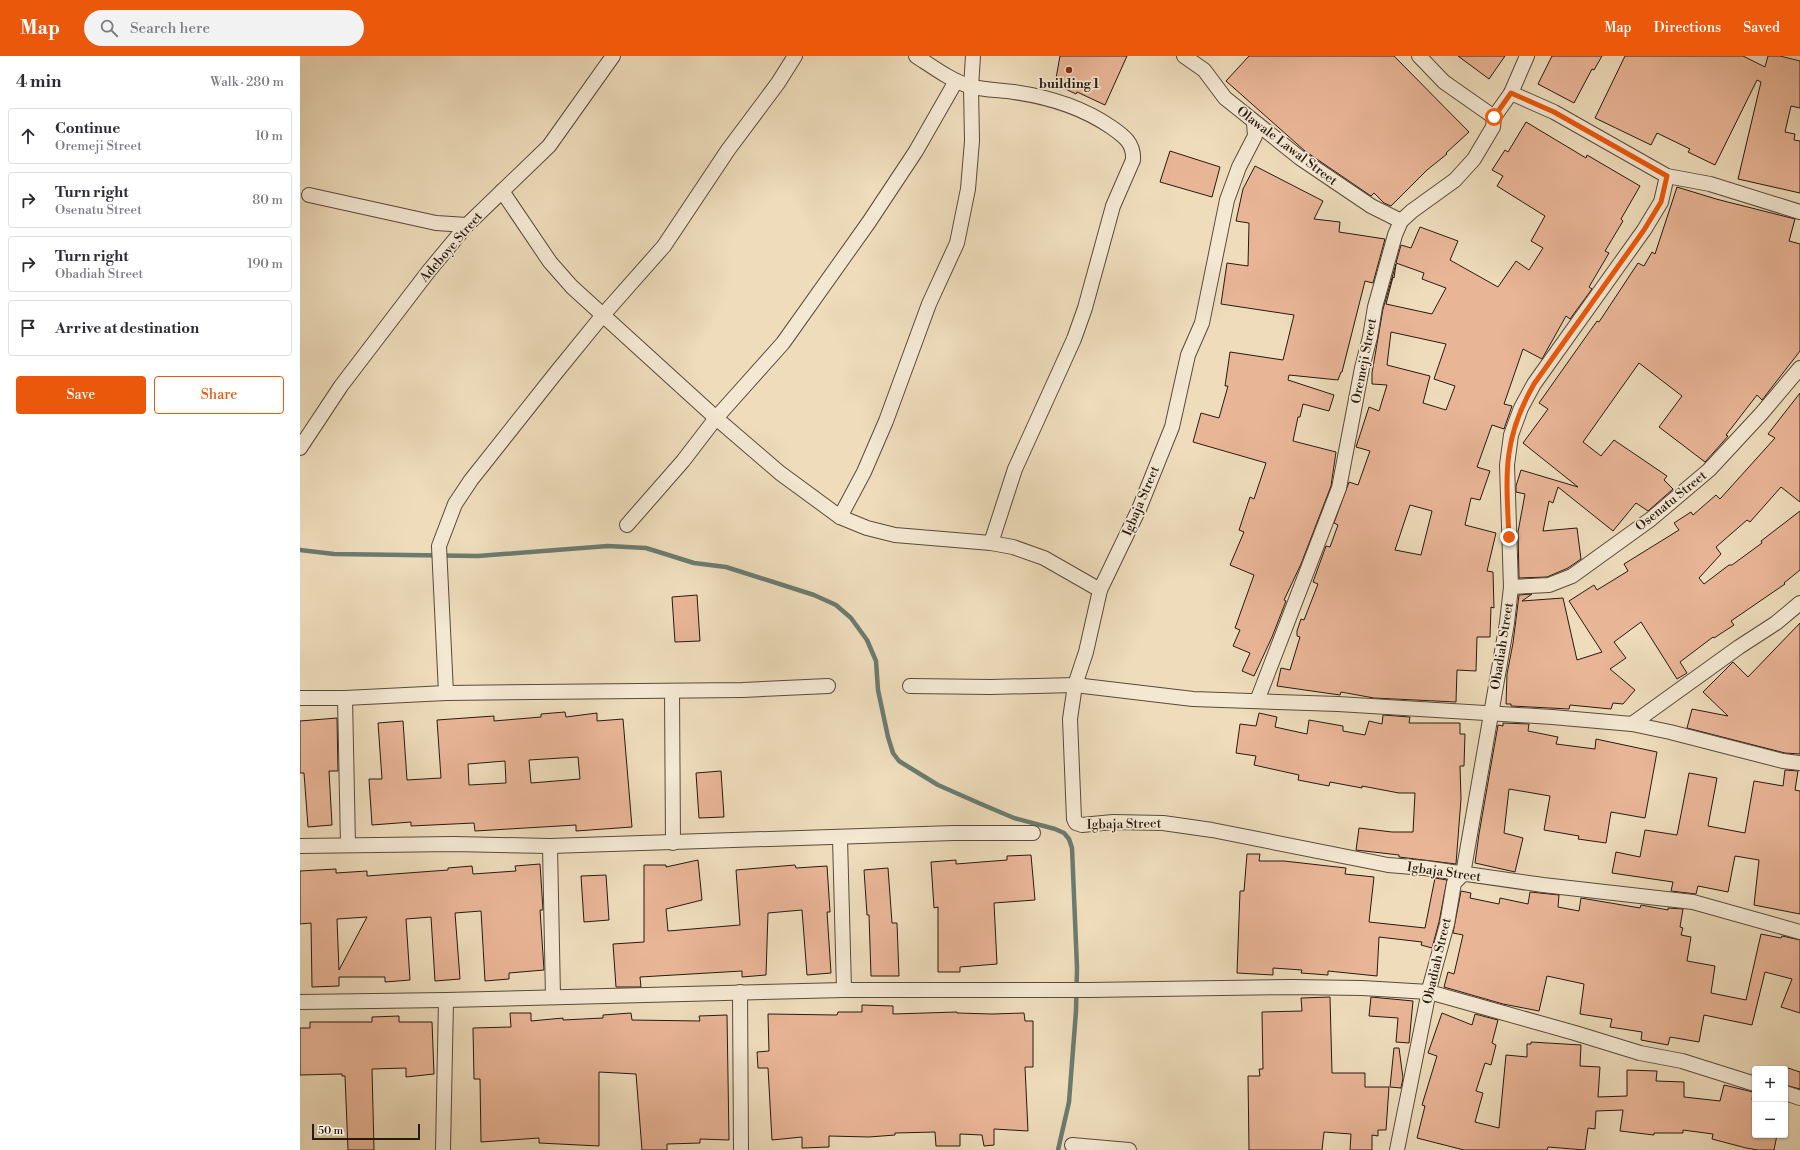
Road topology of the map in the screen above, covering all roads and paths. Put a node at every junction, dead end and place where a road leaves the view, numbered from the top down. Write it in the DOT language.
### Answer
graph roads {
  1 [pos="613,56"];
  2 [pos="795,56"];
  3 [pos="916,56"];
  4 [pos="973,56"];
  5 [pos="1184,56"];
  6 [pos="1419,56"];
  7 [pos="1527,56"];
  8 [pos="956,81"];
  9 [pos="971,87"];
  10 [pos="1511,93"];
  11 [pos="1494,117"];
  12 [pos="1254,123"];
  13 [pos="1667,176"];
  14 [pos="502,190"];
  15 [pos="309,195"];
  16 [pos="1800,212"];
  17 [pos="1401,222"];
  18 [pos="467,225"];
  19 [pos="603,315"];
  20 [pos="1798,373"];
  21 [pos="716,418"];
  22 [pos="300,448"];
  23 [pos="840,517"];
  24 [pos="627,525"];
  25 [pos="991,544"];
  26 [pos="1511,587"];
  27 [pos="1100,590"];
  28 [pos="1800,603"];
  29 [pos="1074,685"];
  30 [pos="828,686"];
  31 [pos="910,686"];
  32 [pos="672,691"];
  33 [pos="446,693"];
  34 [pos="300,698"];
  35 [pos="346,698"];
  36 [pos="1258,701"];
  37 [pos="1491,712"];
  38 [pos="1632,724"];
  39 [pos="1800,763"];
  40 [pos="1033,833"];
  41 [pos="840,838"];
  42 [pos="674,843"];
  43 [pos="348,845"];
  44 [pos="300,846"];
  45 [pos="550,846"];
  46 [pos="1463,874"];
  47 [pos="1800,932"];
  48 [pos="844,990"];
  49 [pos="740,992"];
  50 [pos="1429,992"];
  51 [pos="553,997"];
  52 [pos="446,1000"];
  53 [pos="300,1002"];
  54 [pos="1752,1083"];
  55 [pos="1788,1094"];
  56 [pos="1800,1098"];
  57 [pos="1072,1144"];
  58 [pos="443,1150"];
  59 [pos="741,1150"];
  60 [pos="1129,1150"];
  61 [pos="1397,1150"];
  1 -- 14 [label="street, Adeboye Street"];
  2 -- 19 [label="street"];
  3 -- 8 [label="street"];
  4 -- 9 [label="street"];
  5 -- 12 [label="street, Olawale Lawal Street"];
  6 -- 11 [label="street"];
  7 -- 10 [label="street, Oremeji Street"];
  8 -- 9 [label="street"];
  8 -- 21 [label="street"];
  9 -- 23 [label="street"];
  9 -- 25 [label="street"];
  10 -- 11 [label="street, Oremeji Street"];
  10 -- 13 [label="street"];
  11 -- 17 [label="street, Oremeji Street"];
  12 -- 17 [label="street, Olawale Lawal Street"];
  12 -- 27 [label="street, Igbaja Street"];
  13 -- 16 [label="street"];
  13 -- 26 [label="street, Obadiah Street"];
  14 -- 18 [label="street, Adeboye Street"];
  14 -- 19 [label="street"];
  15 -- 18 [label="street"];
  17 -- 36 [label="street, Oremeji Street"];
  18 -- 22 [label="street, Adeboye Street"];
  19 -- 21 [label="street"];
  19 -- 33 [label="street"];
  20 -- 26 [label="street, Osenatu Street"];
  21 -- 23 [label="street"];
  21 -- 24 [label="street"];
  23 -- 25 [label="street"];
  25 -- 27 [label="street"];
  26 -- 37 [label="street, Obadiah Street"];
  27 -- 29 [label="street, Igbaja Street"];
  28 -- 38 [label="street"];
  29 -- 31 [label="street"];
  29 -- 36 [label="street"];
  29 -- 46 [label="street, Igbaja Street"];
  30 -- 32 [label="street"];
  32 -- 33 [label="street"];
  32 -- 42 [label="street"];
  33 -- 35 [label="street"];
  34 -- 35 [label="street"];
  35 -- 43 [label="street"];
  36 -- 37 [label="street"];
  37 -- 38 [label="street"];
  37 -- 46 [label="street, Obadiah Street"];
  38 -- 39 [label="street"];
  40 -- 41 [label="street"];
  41 -- 42 [label="street"];
  41 -- 48 [label="street"];
  42 -- 45 [label="street"];
  43 -- 44 [label="street"];
  43 -- 45 [label="street"];
  45 -- 51 [label="street"];
  46 -- 47 [label="street, Igbaja Street"];
  46 -- 50 [label="street, Obadiah Street"];
  48 -- 49 [label="street"];
  48 -- 50 [label="street"];
  49 -- 51 [label="street"];
  49 -- 59 [label="street"];
  50 -- 54 [label="street"];
  50 -- 61 [label="street, Obadiah Street"];
  51 -- 52 [label="street"];
  52 -- 53 [label="street"];
  52 -- 58 [label="street"];
  55 -- 56 [label="street"];
  57 -- 60 [label="street"];
}
